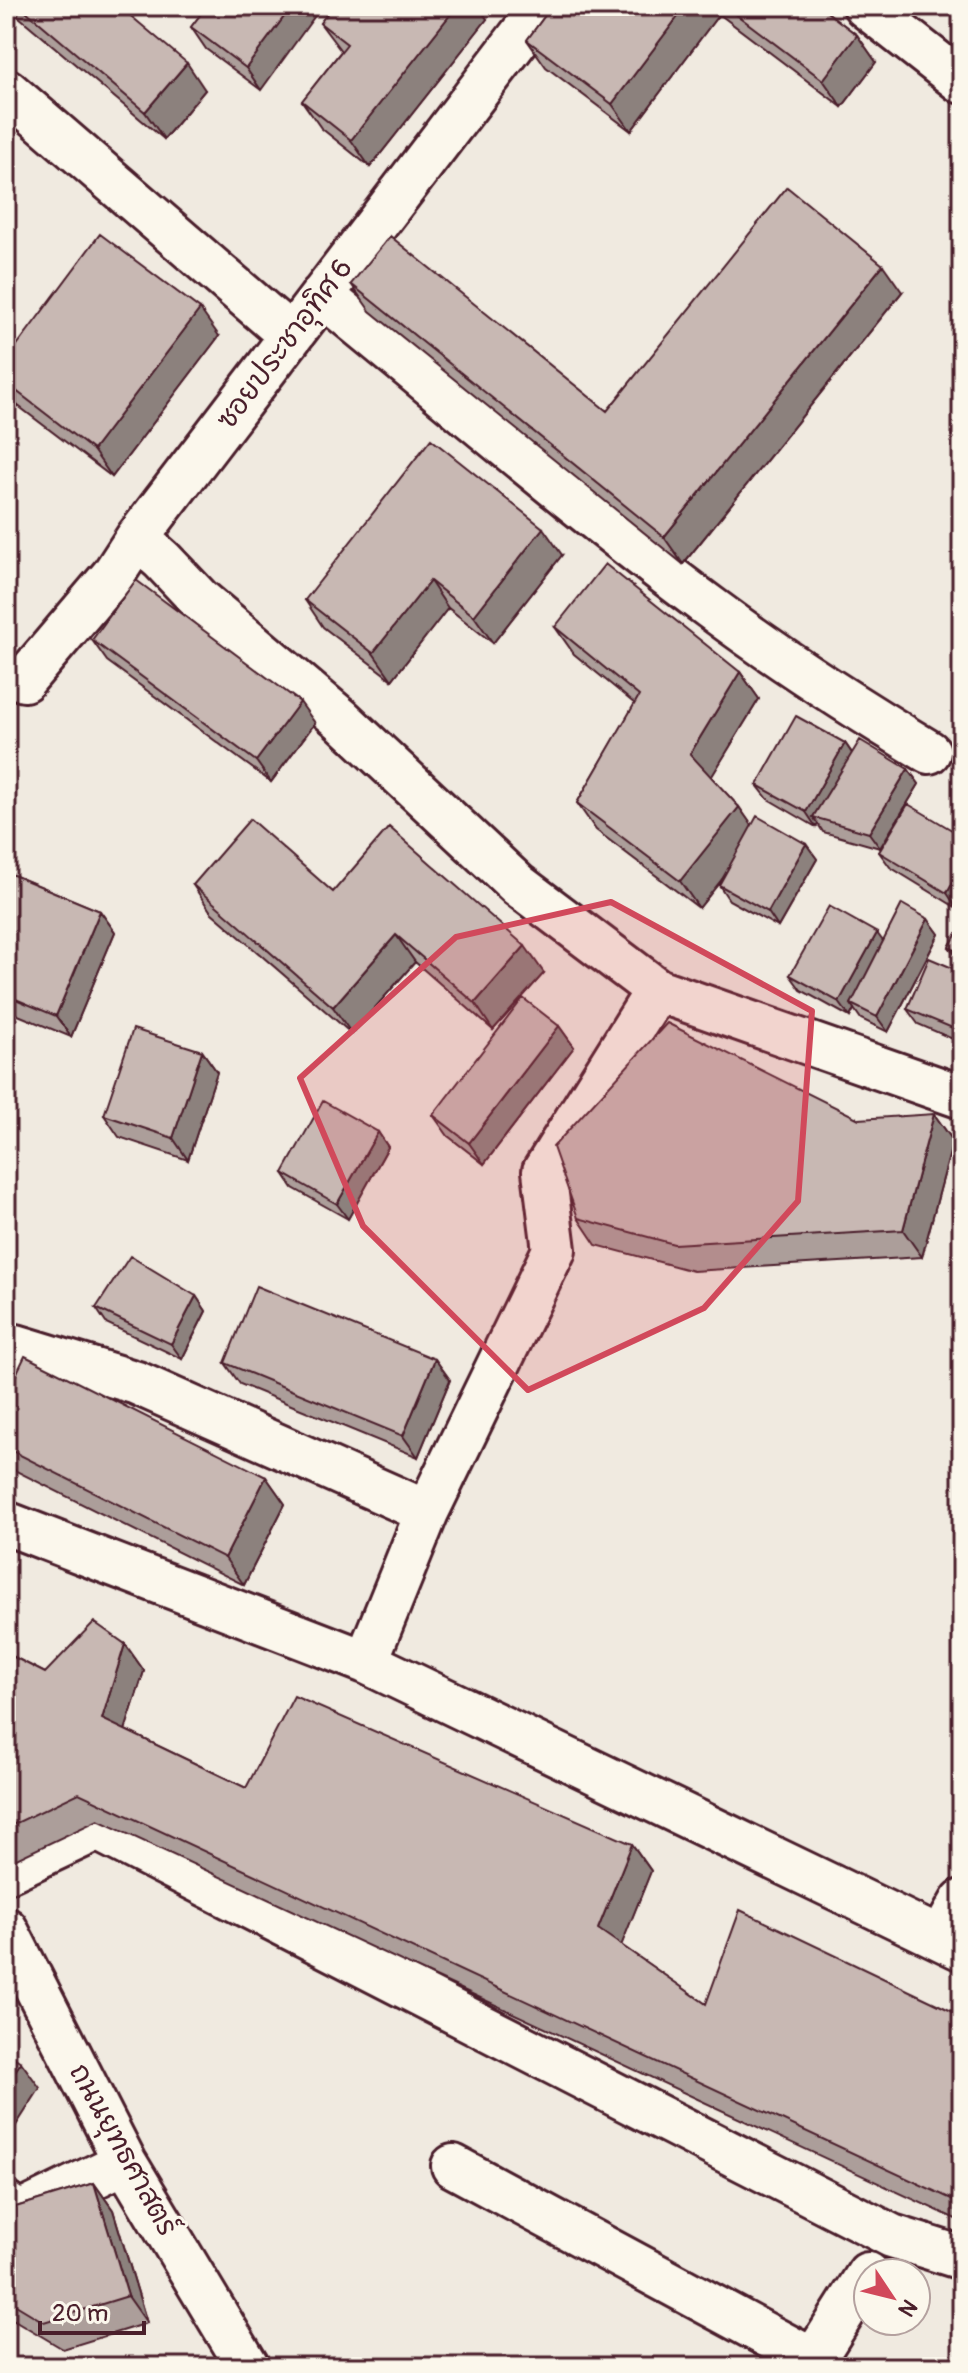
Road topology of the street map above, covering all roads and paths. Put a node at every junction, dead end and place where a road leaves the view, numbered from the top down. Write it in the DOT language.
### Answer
graph roads {
  1 [pos="543,6"];
  2 [pos="865,6"];
  3 [pos="962,82"];
  4 [pos="6,90"];
  5 [pos="322,295"];
  6 [pos="291,336"];
  7 [pos="137,538"];
  8 [pos="24,680"];
  9 [pos="929,752"];
  10 [pos="657,990"];
  11 [pos="962,1097"];
  12 [pos="6,1364"];
  13 [pos="427,1512"];
  14 [pos="6,1523"];
  15 [pos="366,1662"];
  16 [pos="6,1872"];
  17 [pos="962,1901"];
  18 [pos="6,1929"];
  19 [pos="951,1944"];
  20 [pos="125,2162"];
  21 [pos="453,2166"];
  22 [pos="6,2204"];
  23 [pos="892,2236"];
  24 [pos="878,2257"];
  25 [pos="962,2258"];
  26 [pos="852,2298"];
  27 [pos="811,2363"];
  28 [pos="248,2367"];
  1 -- 5 [label="street, ซอยประชาอุทิศ 6"];
  2 -- 3 [label="street"];
  4 -- 6 [label="street"];
  5 -- 6 [label="street, ซอยประชาอุทิศ 6"];
  5 -- 9 [label="street"];
  6 -- 7 [label="street, ซอยประชาอุทิศ 6"];
  7 -- 8 [label="street, ซอยประชาอุทิศ 6"];
  7 -- 10 [label="street"];
  10 -- 11 [label="street"];
  10 -- 13 [label="street"];
  12 -- 13 [label="street"];
  13 -- 15 [label="street"];
  14 -- 15 [label="street"];
  15 -- 19 [label="street"];
  16 -- 23 [label="street"];
  17 -- 19 [label="street"];
  18 -- 20 [label="street, ถนนยุทธศาสตร์"];
  20 -- 22 [label="street"];
  20 -- 28 [label="street, ถนนยุทธศาสตร์"];
  21 -- 27 [label="street"];
  23 -- 24 [label="street"];
  23 -- 25 [label="street"];
  26 -- 27 [label="street"];
}
